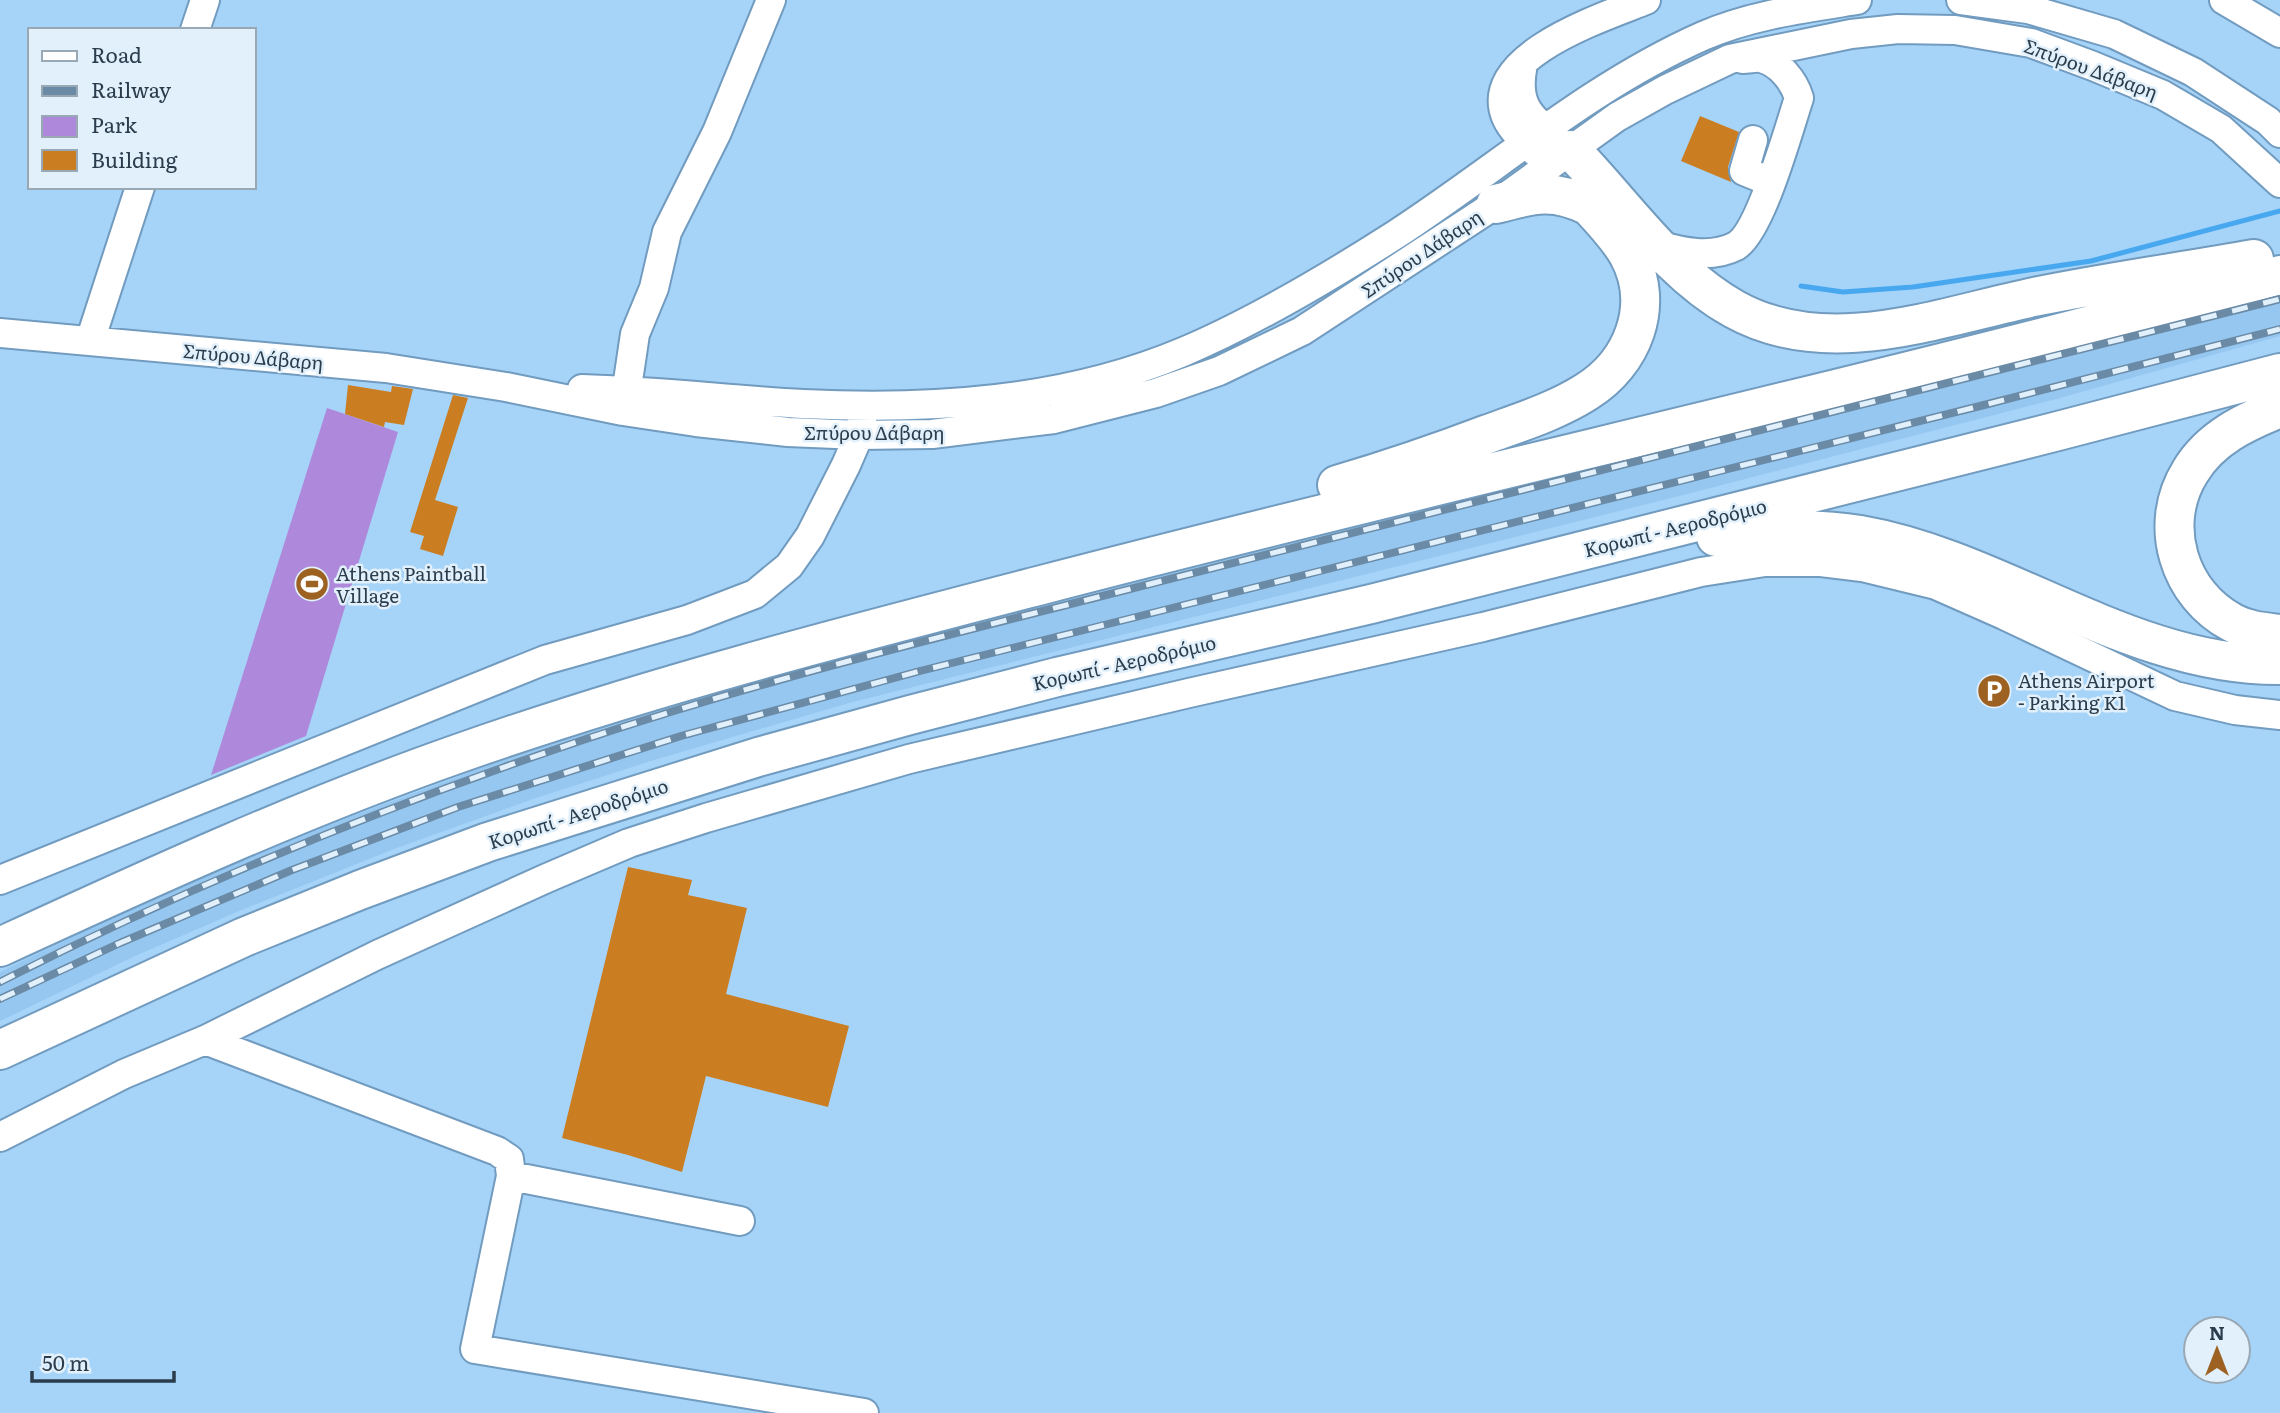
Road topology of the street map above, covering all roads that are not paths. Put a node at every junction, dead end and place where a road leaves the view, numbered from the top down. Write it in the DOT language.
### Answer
graph roads {
  1 [pos="205,0"];
  2 [pos="771,0"];
  3 [pos="1646,0"];
  4 [pos="1857,0"];
  5 [pos="1961,0"];
  6 [pos="2224,0"];
  7 [pos="196,28"];
  8 [pos="2280,33"];
  9 [pos="1730,59"];
  10 [pos="2280,133"];
  11 [pos="1752,140"];
  12 [pos="1548,147"];
  13 [pos="1771,182"];
  14 [pos="2280,183"];
  15 [pos="139,189"];
  16 [pos="1496,204"];
  17 [pos="1589,206"];
  18 [pos="1657,245"];
  19 [pos="2280,255"];
  20 [pos="2280,275"];
  21 [pos="0,333"];
  22 [pos="90,341"];
  23 [pos="2280,373"];
  24 [pos="624,401"];
  25 [pos="865,406"];
  26 [pos="2280,408"];
  27 [pos="859,435"];
  28 [pos="1183,548"];
  29 [pos="1371,604"];
  30 [pos="2280,634"];
  31 [pos="2280,665"];
  32 [pos="2280,715"];
  33 [pos="0,880"];
  34 [pos="0,947"];
  35 [pos="205,1040"];
  36 [pos="0,1050"];
  37 [pos="0,1137"];
  38 [pos="512,1176"];
  39 [pos="740,1221"];
  40 [pos="864,1413"];
  1 -- 7 [label="street"];
  2 -- 24 [label="street"];
  3 -- 12 [label="street"];
  4 -- 12 [label="street, Σπύρου Δάβαρη"];
  5 -- 10 [label="street, Σπύρου Δάβαρη"];
  6 -- 8 [label="street"];
  9 -- 12 [label="street, Σπύρου Δάβαρη"];
  9 -- 13 [label="street"];
  9 -- 14 [label="street, Σπύρου Δάβαρη"];
  11 -- 13 [label="street"];
  12 -- 16 [label="street, Σπύρου Δάβαρη"];
  12 -- 17 [label="highway"];
  12 -- 18 [label="highway"];
  12 -- 25 [label="street, Σπύρου Δάβαρη"];
  13 -- 18 [label="street"];
  15 -- 22 [label="street"];
  16 -- 17 [label="highway"];
  16 -- 27 [label="street, Σπύρου Δάβαρη"];
  17 -- 28 [label="highway"];
  18 -- 19 [label="highway"];
  20 -- 28 [label="highway"];
  21 -- 22 [label="street, Σπύρου Δάβαρη"];
  22 -- 24 [label="street, Σπύρου Δάβαρη"];
  23 -- 29 [label="highway, Κορωπί - Αεροδρόμιο"];
  24 -- 25 [label="street, Σπύρου Δάβαρη"];
  24 -- 27 [label="street, Σπύρου Δάβαρη"];
  25 -- 27 [label="street"];
  26 -- 30 [label="highway"];
  27 -- 33 [label="street"];
  28 -- 34 [label="highway"];
  29 -- 31 [label="highway"];
  29 -- 36 [label="highway, Κορωπί - Αεροδρόμιο"];
  32 -- 35 [label="street"];
  35 -- 37 [label="street"];
  35 -- 38 [label="street"];
  38 -- 39 [label="street"];
  38 -- 40 [label="street"];
}
